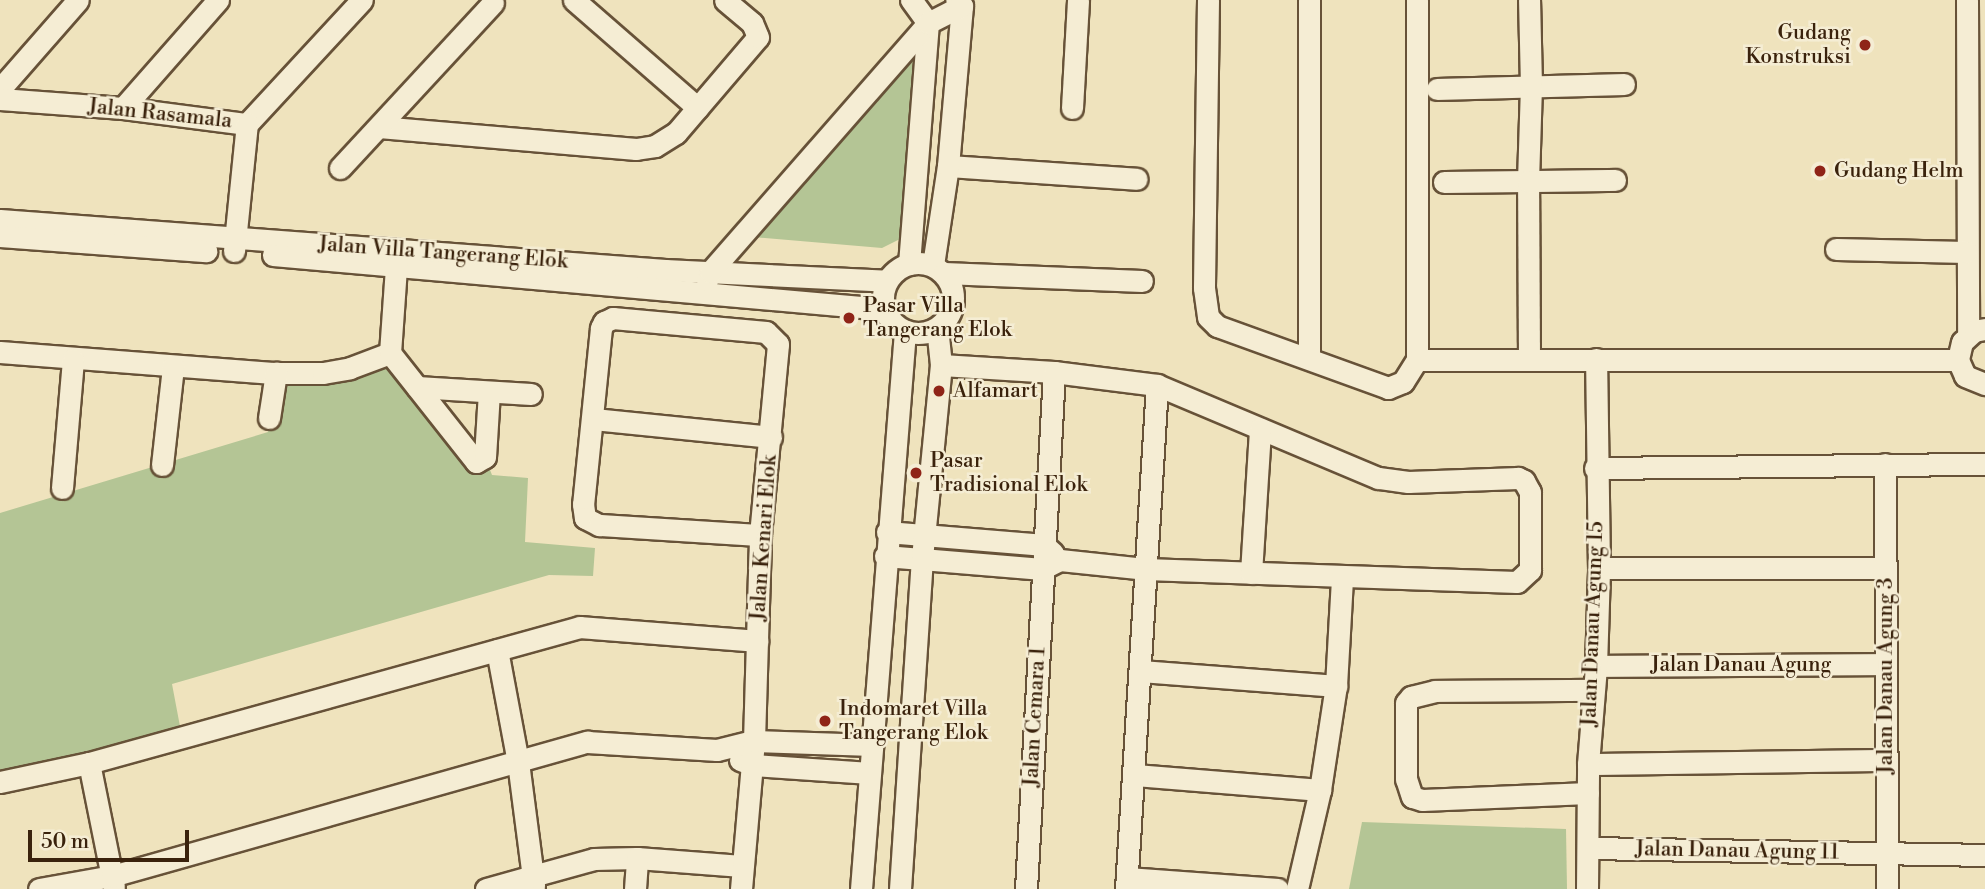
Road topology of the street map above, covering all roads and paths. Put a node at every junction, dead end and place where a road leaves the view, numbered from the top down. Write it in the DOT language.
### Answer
graph roads {
  1 [pos="78,0"];
  2 [pos="218,0"];
  3 [pos="362,0"];
  4 [pos="574,0"];
  5 [pos="725,0"];
  6 [pos="911,0"];
  7 [pos="1077,0"];
  8 [pos="1208,0"];
  9 [pos="1309,0"];
  10 [pos="1417,0"];
  11 [pos="1528,0"];
  12 [pos="1967,0"];
  13 [pos="493,3"];
  14 [pos="959,3"];
  15 [pos="928,23"];
  16 [pos="1624,84"];
  17 [pos="1531,86"];
  18 [pos="0,89"];
  19 [pos="1437,89"];
  20 [pos="0,99"];
  21 [pos="123,108"];
  22 [pos="698,108"];
  23 [pos="1072,108"];
  24 [pos="247,124"];
  25 [pos="379,127"];
  26 [pos="948,166"];
  27 [pos="340,168"];
  28 [pos="1137,179"];
  29 [pos="1615,180"];
  30 [pos="1528,181"];
  31 [pos="1444,182"];
  32 [pos="0,220"];
  33 [pos="27,230"];
  34 [pos="0,236"];
  35 [pos="235,246"];
  36 [pos="1836,249"];
  37 [pos="1966,252"];
  38 [pos="397,256"];
  39 [pos="909,264"];
  40 [pos="939,269"];
  41 [pos="706,281"];
  42 [pos="887,281"];
  43 [pos="1142,281"];
  44 [pos="884,309"];
  45 [pos="937,328"];
  46 [pos="905,331"];
  47 [pos="1976,332"];
  48 [pos="0,352"];
  49 [pos="390,353"];
  50 [pos="1310,357"];
  51 [pos="1530,358"];
  52 [pos="73,359"];
  53 [pos="1596,359"];
  54 [pos="1417,360"];
  55 [pos="1958,360"];
  56 [pos="941,365"];
  57 [pos="173,367"];
  58 [pos="276,373"];
  59 [pos="1054,373"];
  60 [pos="1985,384"];
  61 [pos="1157,385"];
  62 [pos="417,387"];
  63 [pos="489,392"];
  64 [pos="531,394"];
  65 [pos="269,418"];
  66 [pos="594,419"];
  67 [pos="1260,429"];
  68 [pos="771,437"];
  69 [pos="1885,464"];
  70 [pos="1985,464"];
  71 [pos="162,466"];
  72 [pos="1595,468"];
  73 [pos="62,488"];
  74 [pos="887,532"];
  75 [pos="924,534"];
  76 [pos="760,535"];
  77 [pos="885,556"];
  78 [pos="922,558"];
  79 [pos="1049,558"];
  80 [pos="1598,568"];
  81 [pos="1886,568"];
  82 [pos="1145,569"];
  83 [pos="1251,573"];
  84 [pos="1342,577"];
  85 [pos="757,641"];
  86 [pos="497,650"];
  87 [pos="1886,664"];
  88 [pos="1597,666"];
  89 [pos="1141,671"];
  90 [pos="1336,686"];
  91 [pos="1593,690"];
  92 [pos="754,741"];
  93 [pos="717,750"];
  94 [pos="871,759"];
  95 [pos="1886,760"];
  96 [pos="519,762"];
  97 [pos="907,762"];
  98 [pos="89,763"];
  99 [pos="1588,764"];
  100 [pos="752,765"];
  101 [pos="1135,775"];
  102 [pos="0,782"];
  103 [pos="1320,790"];
  104 [pos="1588,793"];
  105 [pos="1588,848"];
  106 [pos="1886,854"];
  107 [pos="1985,855"];
  108 [pos="637,858"];
  109 [pos="742,866"];
  110 [pos="113,882"];
  111 [pos="534,882"];
  112 [pos="1126,883"];
  113 [pos="40,889"];
  114 [pos="486,889"];
  115 [pos="635,889"];
  116 [pos="741,889"];
  117 [pos="861,889"];
  118 [pos="900,889"];
  119 [pos="1026,889"];
  120 [pos="1278,889"];
  121 [pos="1297,889"];
  122 [pos="1587,889"];
  123 [pos="1887,889"];
  1 -- 18 [label="street"];
  2 -- 21 [label="street"];
  3 -- 24 [label="street"];
  4 -- 22 [label="street"];
  5 -- 22 [label="street"];
  6 -- 15 [label="street"];
  7 -- 23 [label="street"];
  8 -- 50 [label="street"];
  9 -- 50 [label="street"];
  10 -- 54 [label="street"];
  11 -- 17 [label="street"];
  12 -- 37 [label="street"];
  13 -- 25 [label="street"];
  14 -- 15 [label="street"];
  14 -- 26 [label="street"];
  15 -- 39 [label="street"];
  15 -- 41 [label="street"];
  16 -- 17 [label="street"];
  17 -- 19 [label="street"];
  17 -- 30 [label="street"];
  20 -- 21 [label="street, Jalan Rasamala"];
  21 -- 24 [label="street, Jalan Rasamala"];
  22 -- 25 [label="street"];
  24 -- 35 [label="street, Jalan Rasamala"];
  25 -- 27 [label="street"];
  26 -- 28 [label="street"];
  26 -- 40 [label="street"];
  29 -- 30 [label="street"];
  30 -- 31 [label="street"];
  30 -- 51 [label="street"];
  32 -- 33 [label="street, Jalan Villa Tangerang Elok"];
  33 -- 34 [label="street, Jalan Villa Tangerang Elok"];
  33 -- 35 [label="street, Jalan Villa Tangerang Elok"];
  35 -- 38 [label="street, Jalan Villa Tangerang Elok"];
  36 -- 37 [label="street"];
  37 -- 47 [label="street"];
  38 -- 41 [label="street, Jalan Villa Tangerang Elok"];
  38 -- 49 [label="street"];
  39 -- 40 [label="street"];
  39 -- 42 [label="street"];
  40 -- 43 [label="street"];
  40 -- 45 [label="street"];
  41 -- 42 [label="street, Jalan Villa Tangerang Elok"];
  41 -- 44 [label="street, Jalan Villa Tangerang Elok"];
  42 -- 44 [label="street"];
  44 -- 46 [label="street"];
  45 -- 46 [label="street"];
  45 -- 56 [label="street"];
  46 -- 74 [label="street"];
  47 -- 55 [label="street"];
  48 -- 52 [label="street"];
  49 -- 58 [label="street"];
  49 -- 62 [label="street"];
  50 -- 54 [label="street"];
  51 -- 53 [label="street"];
  51 -- 54 [label="street"];
  52 -- 57 [label="street"];
  52 -- 73 [label="street"];
  53 -- 55 [label="street"];
  53 -- 72 [label="street, Jalan Danau Agung 15"];
  55 -- 60 [label="street"];
  56 -- 59 [label="street"];
  56 -- 75 [label="street"];
  57 -- 58 [label="street"];
  57 -- 71 [label="street"];
  58 -- 65 [label="street"];
  59 -- 61 [label="street"];
  59 -- 79 [label="street, Jalan Cemara 1"];
  61 -- 67 [label="street"];
  61 -- 82 [label="street"];
  62 -- 63 [label="street"];
  62 -- 63 [label="street"];
  63 -- 64 [label="street"];
  66 -- 68 [label="street"];
  66 -- 68 [label="street, Jalan Kenari Elok"];
  66 -- 76 [label="street"];
  67 -- 83 [label="street"];
  67 -- 84 [label="street"];
  68 -- 76 [label="street, Jalan Kenari Elok"];
  69 -- 70 [label="street"];
  69 -- 72 [label="street"];
  69 -- 81 [label="street, Jalan Danau Agung 3"];
  72 -- 80 [label="street, Jalan Danau Agung 15"];
  74 -- 75 [label="street"];
  74 -- 77 [label="street"];
  75 -- 78 [label="street"];
  75 -- 79 [label="street"];
  76 -- 85 [label="street, Jalan Kenari Elok"];
  77 -- 78 [label="street"];
  77 -- 94 [label="street"];
  78 -- 79 [label="street"];
  78 -- 97 [label="street"];
  79 -- 82 [label="street"];
  79 -- 119 [label="street, Jalan Cemara 1"];
  80 -- 81 [label="street"];
  80 -- 88 [label="street, Jalan Danau Agung 15"];
  81 -- 87 [label="street, Jalan Danau Agung 3"];
  82 -- 83 [label="street"];
  82 -- 89 [label="street"];
  83 -- 84 [label="street"];
  84 -- 90 [label="street"];
  85 -- 86 [label="street"];
  85 -- 92 [label="street, Jalan Kenari Elok"];
  86 -- 96 [label="street"];
  86 -- 98 [label="street"];
  87 -- 88 [label="street, Jalan Danau Agung"];
  87 -- 95 [label="street, Jalan Danau Agung 3"];
  88 -- 91 [label="street, Jalan Danau Agung 15"];
  89 -- 90 [label="street"];
  89 -- 101 [label="street"];
  90 -- 103 [label="street"];
  91 -- 99 [label="street, Jalan Danau Agung 15"];
  91 -- 104 [label="street"];
  92 -- 93 [label="street"];
  92 -- 94 [label="street"];
  92 -- 100 [label="street, Jalan Kenari Elok"];
  93 -- 96 [label="street"];
  93 -- 100 [label="street"];
  94 -- 97 [label="street"];
  94 -- 100 [label="street"];
  94 -- 117 [label="street"];
  95 -- 99 [label="street"];
  95 -- 106 [label="street, Jalan Danau Agung 3"];
  96 -- 110 [label="street"];
  96 -- 111 [label="street"];
  97 -- 118 [label="street"];
  98 -- 102 [label="street"];
  98 -- 110 [label="street"];
  99 -- 104 [label="street, Jalan Danau Agung 15"];
  100 -- 109 [label="street, Jalan Kenari Elok"];
  101 -- 103 [label="street"];
  101 -- 112 [label="street"];
  103 -- 121 [label="street"];
  104 -- 105 [label="street, Jalan Danau Agung 15"];
  105 -- 106 [label="street, Jalan Danau Agung 11"];
  105 -- 122 [label="street, Jalan Danau Agung 15"];
  106 -- 107 [label="street, Jalan Danau Agung 11"];
  106 -- 123 [label="street, Jalan Danau Agung 3"];
  108 -- 109 [label="street"];
  108 -- 111 [label="street"];
  108 -- 115 [label="street"];
  109 -- 116 [label="street, Jalan Kenari Elok"];
  110 -- 113 [label="street"];
  111 -- 114 [label="street"];
  112 -- 120 [label="street"];
}
